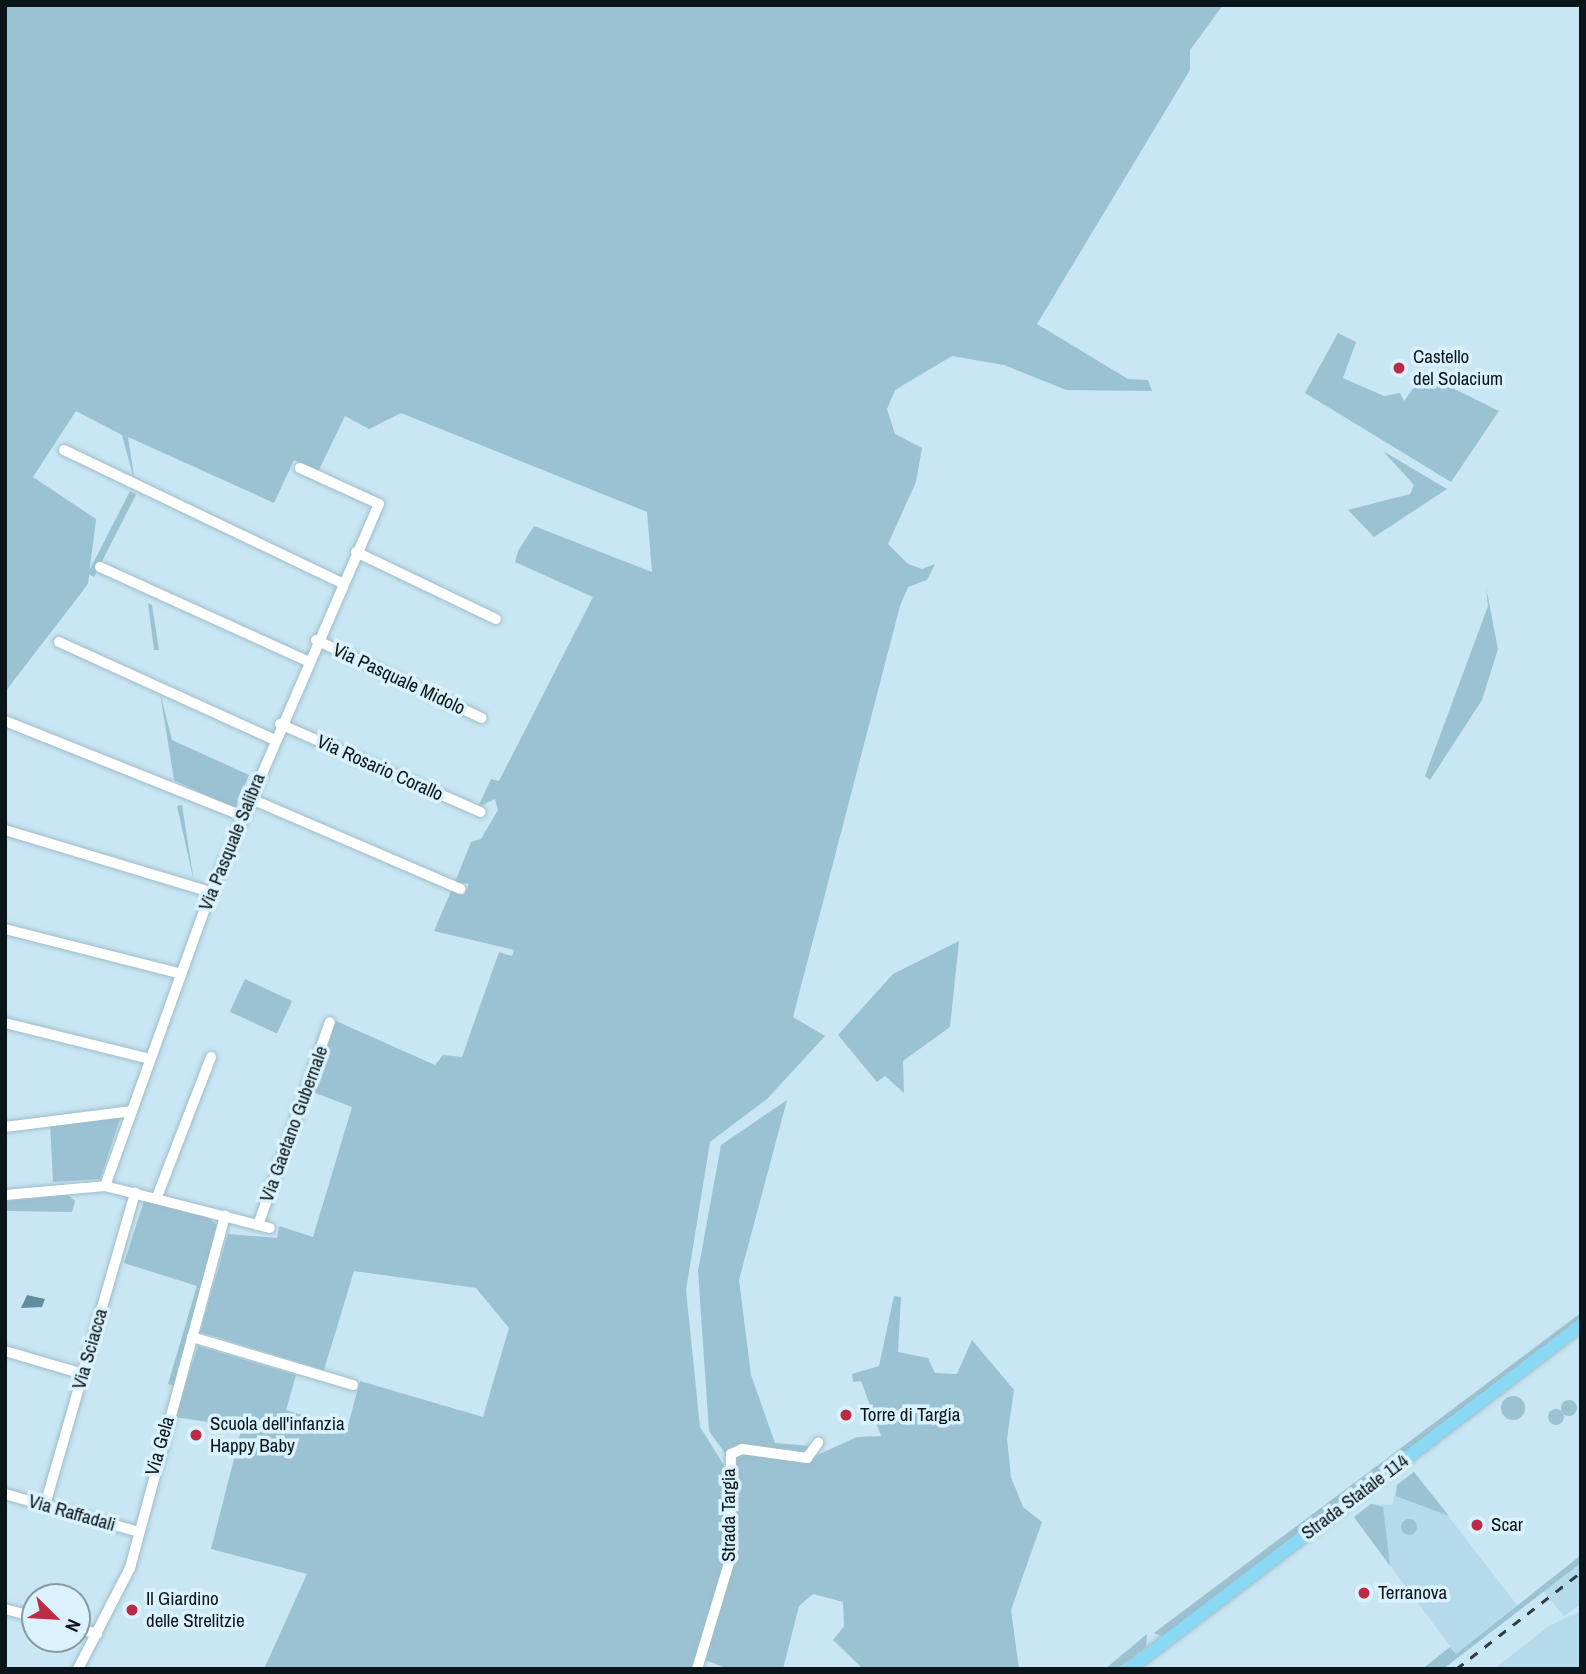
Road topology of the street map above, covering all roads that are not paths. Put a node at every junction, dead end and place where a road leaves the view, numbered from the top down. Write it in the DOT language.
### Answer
graph roads {
  1 [pos="64,450"];
  2 [pos="300,468"];
  3 [pos="356,552"];
  4 [pos="100,568"];
  5 [pos="342,583"];
  6 [pos="496,619"];
  7 [pos="316,640"];
  8 [pos="59,642"];
  9 [pos="306,661"];
  10 [pos="482,718"];
  11 [pos="5,721"];
  12 [pos="280,724"];
  13 [pos="273,739"];
  14 [pos="249,798"];
  15 [pos="480,812"];
  16 [pos="242,816"];
  17 [pos="5,830"];
  18 [pos="460,889"];
  19 [pos="211,892"];
  20 [pos="5,929"];
  21 [pos="181,974"];
  22 [pos="330,1022"];
  23 [pos="5,1023"];
  24 [pos="211,1057"];
  25 [pos="150,1059"];
  26 [pos="132,1111"];
  27 [pos="5,1127"];
  28 [pos="104,1186"];
  29 [pos="135,1193"];
  30 [pos="5,1195"];
  31 [pos="157,1197"];
  32 [pos="225,1216"];
  33 [pos="258,1225"];
  34 [pos="270,1228"];
  35 [pos="1581,1325"];
  36 [pos="1581,1333"];
  37 [pos="192,1337"];
  38 [pos="5,1351"];
  39 [pos="83,1374"];
  40 [pos="353,1385"];
  41 [pos="818,1443"];
  42 [pos="5,1494"];
  43 [pos="45,1505"];
  44 [pos="139,1532"];
  45 [pos="91,1632"];
  46 [pos="97,1634"];
  47 [pos="78,1669"];
  48 [pos="697,1669"];
  49 [pos="1129,1669"];
  50 [pos="1143,1669"];
  1 -- 5 [label="street"];
  2 -- 3 [label="street, Via Pasquale Salibra"];
  3 -- 5 [label="street, Via Pasquale Salibra"];
  3 -- 6 [label="street"];
  4 -- 9 [label="street"];
  5 -- 7 [label="street, Via Pasquale Salibra"];
  7 -- 9 [label="street, Via Pasquale Salibra"];
  7 -- 10 [label="street, Via Pasquale Midolo"];
  8 -- 13 [label="street"];
  9 -- 12 [label="street, Via Pasquale Salibra"];
  11 -- 16 [label="street"];
  12 -- 13 [label="street, Via Pasquale Salibra"];
  12 -- 15 [label="street, Via Rosario Corallo"];
  13 -- 14 [label="street, Via Pasquale Salibra"];
  14 -- 16 [label="street, Via Pasquale Salibra"];
  14 -- 18 [label="street"];
  16 -- 19 [label="street, Via Pasquale Salibra"];
  17 -- 19 [label="street"];
  19 -- 21 [label="street, Via Pasquale Salibra"];
  20 -- 21 [label="street"];
  21 -- 25 [label="street, Via Pasquale Salibra"];
  22 -- 33 [label="street, Via Gaetano Gubernale"];
  23 -- 25 [label="street"];
  24 -- 31 [label="street"];
  25 -- 26 [label="street, Via Pasquale Salibra"];
  26 -- 27 [label="street"];
  26 -- 28 [label="street, Via Pasquale Salibra"];
  28 -- 29 [label="street"];
  28 -- 30 [label="street"];
  29 -- 31 [label="street"];
  29 -- 39 [label="street, Via Sciacca"];
  31 -- 32 [label="street"];
  32 -- 33 [label="street"];
  32 -- 37 [label="street, Via Gela"];
  33 -- 34 [label="street"];
  35 -- 49 [label="main road, Strada Statale 114"];
  36 -- 50 [label="main road, Strada Statale 114"];
  37 -- 40 [label="street"];
  37 -- 44 [label="street, Via Gela"];
  38 -- 39 [label="street"];
  39 -- 43 [label="street, Via Sciacca"];
  41 -- 48 [label="street, Strada Targia"];
  42 -- 43 [label="street, Via Raffadali"];
  43 -- 44 [label="street, Via Raffadali"];
  44 -- 46 [label="street, Via Gela"];
  45 -- 46 [label="street"];
  46 -- 47 [label="street, Via Gela"];
}
